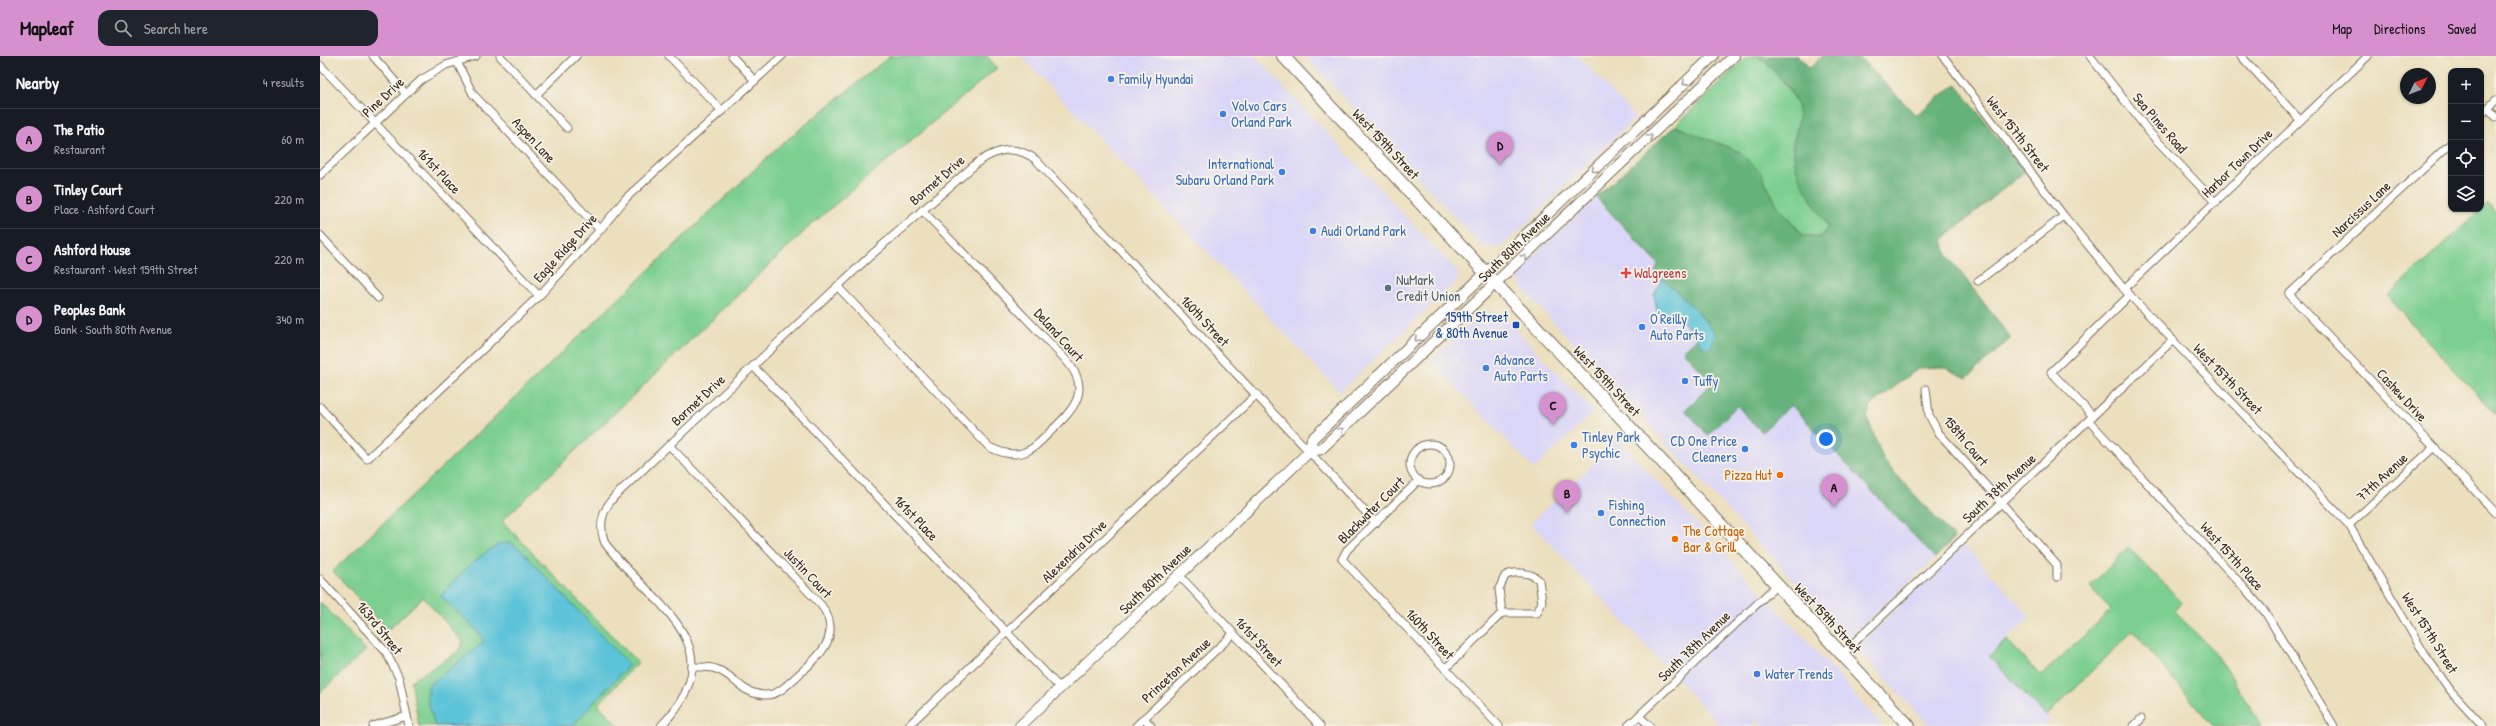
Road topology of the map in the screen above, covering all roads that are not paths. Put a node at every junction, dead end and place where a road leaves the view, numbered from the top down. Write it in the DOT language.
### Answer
graph roads {
  1 [pos="373,56"];
  2 [pos="476,56"];
  3 [pos="500,56"];
  4 [pos="576,56"];
  5 [pos="669,56"];
  6 [pos="732,56"];
  7 [pos="782,56"];
  8 [pos="1284,56"];
  9 [pos="1713,56"];
  10 [pos="1734,56"];
  11 [pos="1943,56"];
  12 [pos="2090,56"];
  13 [pos="2240,56"];
  14 [pos="2368,56"];
  15 [pos="457,62"];
  16 [pos="320,65"];
  17 [pos="755,81"];
  18 [pos="406,94"];
  19 [pos="536,95"];
  20 [pos="2496,100"];
  21 [pos="2488,108"];
  22 [pos="722,111"];
  23 [pos="2484,112"];
  24 [pos="2496,117"];
  25 [pos="2300,120"];
  26 [pos="376,122"];
  27 [pos="567,128"];
  28 [pos="2448,146"];
  29 [pos="1009,149"];
  30 [pos="320,175"];
  31 [pos="2216,203"];
  32 [pos="922,210"];
  33 [pos="2064,216"];
  34 [pos="600,230"];
  35 [pos="320,235"];
  36 [pos="1486,273"];
  37 [pos="1978,281"];
  38 [pos="1496,284"];
  39 [pos="837,286"];
  40 [pos="2124,289"];
  41 [pos="2289,294"];
  42 [pos="2130,295"];
  43 [pos="539,296"];
  44 [pos="378,298"];
  45 [pos="2173,340"];
  46 [pos="753,366"];
  47 [pos="1926,389"];
  48 [pos="1257,394"];
  49 [pos="320,407"];
  50 [pos="2091,418"];
  51 [pos="669,445"];
  52 [pos="2433,448"];
  53 [pos="1310,451"];
  54 [pos="1419,480"];
  55 [pos="2002,503"];
  56 [pos="2496,513"];
  57 [pos="1376,523"];
  58 [pos="2349,525"];
  59 [pos="1342,559"];
  60 [pos="1179,575"];
  61 [pos="2057,577"];
  62 [pos="320,579"];
  63 [pos="1777,585"];
  64 [pos="1502,613"];
  65 [pos="1007,632"];
  66 [pos="1234,634"];
  67 [pos="1842,654"];
  68 [pos="692,667"];
  69 [pos="1445,669"];
  70 [pos="1060,688"];
  71 [pos="407,716"];
  72 [pos="1639,716"];
  73 [pos="1144,718"];
  74 [pos="2141,719"];
  75 [pos="373,726"];
  76 [pos="409,726"];
  77 [pos="661,726"];
  78 [pos="908,726"];
  79 [pos="1020,726"];
  80 [pos="1136,726"];
  81 [pos="1151,726"];
  82 [pos="1320,726"];
  83 [pos="1499,726"];
  84 [pos="1628,726"];
  85 [pos="1650,726"];
  86 [pos="1909,726"];
  87 [pos="2134,726"];
  88 [pos="2334,726"];
  89 [pos="2483,726"];
  1 -- 18 [label="street"];
  2 -- 15 [label="street, Pine Drive"];
  3 -- 19 [label="street"];
  4 -- 19 [label="street"];
  5 -- 22 [label="street"];
  6 -- 17 [label="street"];
  7 -- 17 [label="street, Eagle Ridge Drive"];
  8 -- 36 [label="main road, West 159th Street"];
  9 -- 36 [label="street, South 80th Avenue, one-way"];
  38 -- 10 [label="street, South 80th Avenue, one-way"];
  11 -- 33 [label="street, West 157th Street"];
  12 -- 31 [label="street, Sea Pines Road"];
  13 -- 25 [label="street"];
  14 -- 25 [label="street, Harbor Town Drive"];
  15 -- 18 [label="street, Pine Drive"];
  15 -- 34 [label="street, Aspen Lane"];
  16 -- 26 [label="street, 161st Place"];
  17 -- 22 [label="street, Eagle Ridge Drive"];
  18 -- 26 [label="street, Pine Drive"];
  19 -- 27 [label="street"];
  20 -- 21 [label="street"];
  21 -- 23 [label="street"];
  21 -- 24 [label="street"];
  22 -- 34 [label="street, Eagle Ridge Drive"];
  25 -- 31 [label="street, Harbor Town Drive"];
  26 -- 30 [label="street, Pine Drive"];
  26 -- 43 [label="street, 161st Place"];
  28 -- 41 [label="street, Narcissus Lane"];
  29 -- 32 [label="street, Bormet Drive"];
  29 -- 48 [label="street, 160th Street"];
  31 -- 40 [label="street, Harbor Town Drive"];
  32 -- 39 [label="street, Bormet Drive"];
  32 -- 39 [label="street, Deland Court"];
  33 -- 37 [label="street"];
  33 -- 40 [label="street, West 157th Street"];
  34 -- 43 [label="street, Eagle Ridge Drive"];
  35 -- 44 [label="street"];
  36 -- 38 [label="main road, West 159th Street"];
  36 -- 53 [label="street, South 80th Avenue, one-way"];
  53 -- 38 [label="street, South 80th Avenue, one-way"];
  38 -- 63 [label="main road, West 159th Street"];
  39 -- 46 [label="street, Bormet Drive"];
  40 -- 42 [label="street, West 157th Street"];
  41 -- 52 [label="street, Cashew Drive"];
  42 -- 45 [label="street, West 157th Street"];
  42 -- 50 [label="street, West 157th Place"];
  43 -- 49 [label="street, Eagle Ridge Drive"];
  45 -- 50 [label="street, South 78th Avenue"];
  45 -- 58 [label="street, West 157th Street"];
  46 -- 51 [label="street, Bormet Drive"];
  46 -- 65 [label="street, 161st Place"];
  47 -- 55 [label="street, 158th Court"];
  48 -- 53 [label="street, 160th Street"];
  48 -- 65 [label="street, Alexendria Drive"];
  50 -- 55 [label="street, South 78th Avenue"];
  50 -- 88 [label="street, West 157th Place"];
  51 -- 68 [label="street, Bormet Drive"];
  51 -- 68 [label="street, Justin Court"];
  52 -- 56 [label="street, Cashew Drive"];
  52 -- 58 [label="street, 77th Avenue"];
  53 -- 57 [label="street, 160th Street"];
  53 -- 60 [label="street, South 80th Avenue"];
  54 -- 54 [label="street, Blackwater Court"];
  54 -- 57 [label="street, Blackwater Court"];
  55 -- 61 [label="street, 158th Court"];
  55 -- 67 [label="street, South 78th Avenue"];
  57 -- 59 [label="street, Blackwater Court"];
  58 -- 89 [label="street, West 157th Street"];
  59 -- 69 [label="street, 160th Street"];
  60 -- 66 [label="street, 161st Street"];
  60 -- 70 [label="street, South 80th Avenue"];
  62 -- 71 [label="street, 163rd Street"];
  63 -- 67 [label="main road, West 159th Street"];
  63 -- 72 [label="street, South 78th Avenue"];
  64 -- 64 [label="street"];
  64 -- 69 [label="street"];
  65 -- 70 [label="street, 161st Place"];
  65 -- 78 [label="street, Alexendria Drive"];
  66 -- 73 [label="street, Princeton Avenue"];
  66 -- 82 [label="street, 161st Street"];
  67 -- 86 [label="main road, West 159th Street"];
  68 -- 77 [label="street, Bormet Drive"];
  69 -- 83 [label="street, 160th Street"];
  70 -- 79 [label="street, South 80th Avenue"];
  71 -- 75 [label="street"];
  71 -- 76 [label="street, 163rd Street"];
  72 -- 84 [label="street, South 78th Avenue"];
  72 -- 85 [label="street"];
  73 -- 80 [label="street, Princeton Avenue"];
  73 -- 81 [label="street"];
  74 -- 87 [label="street"];
}
